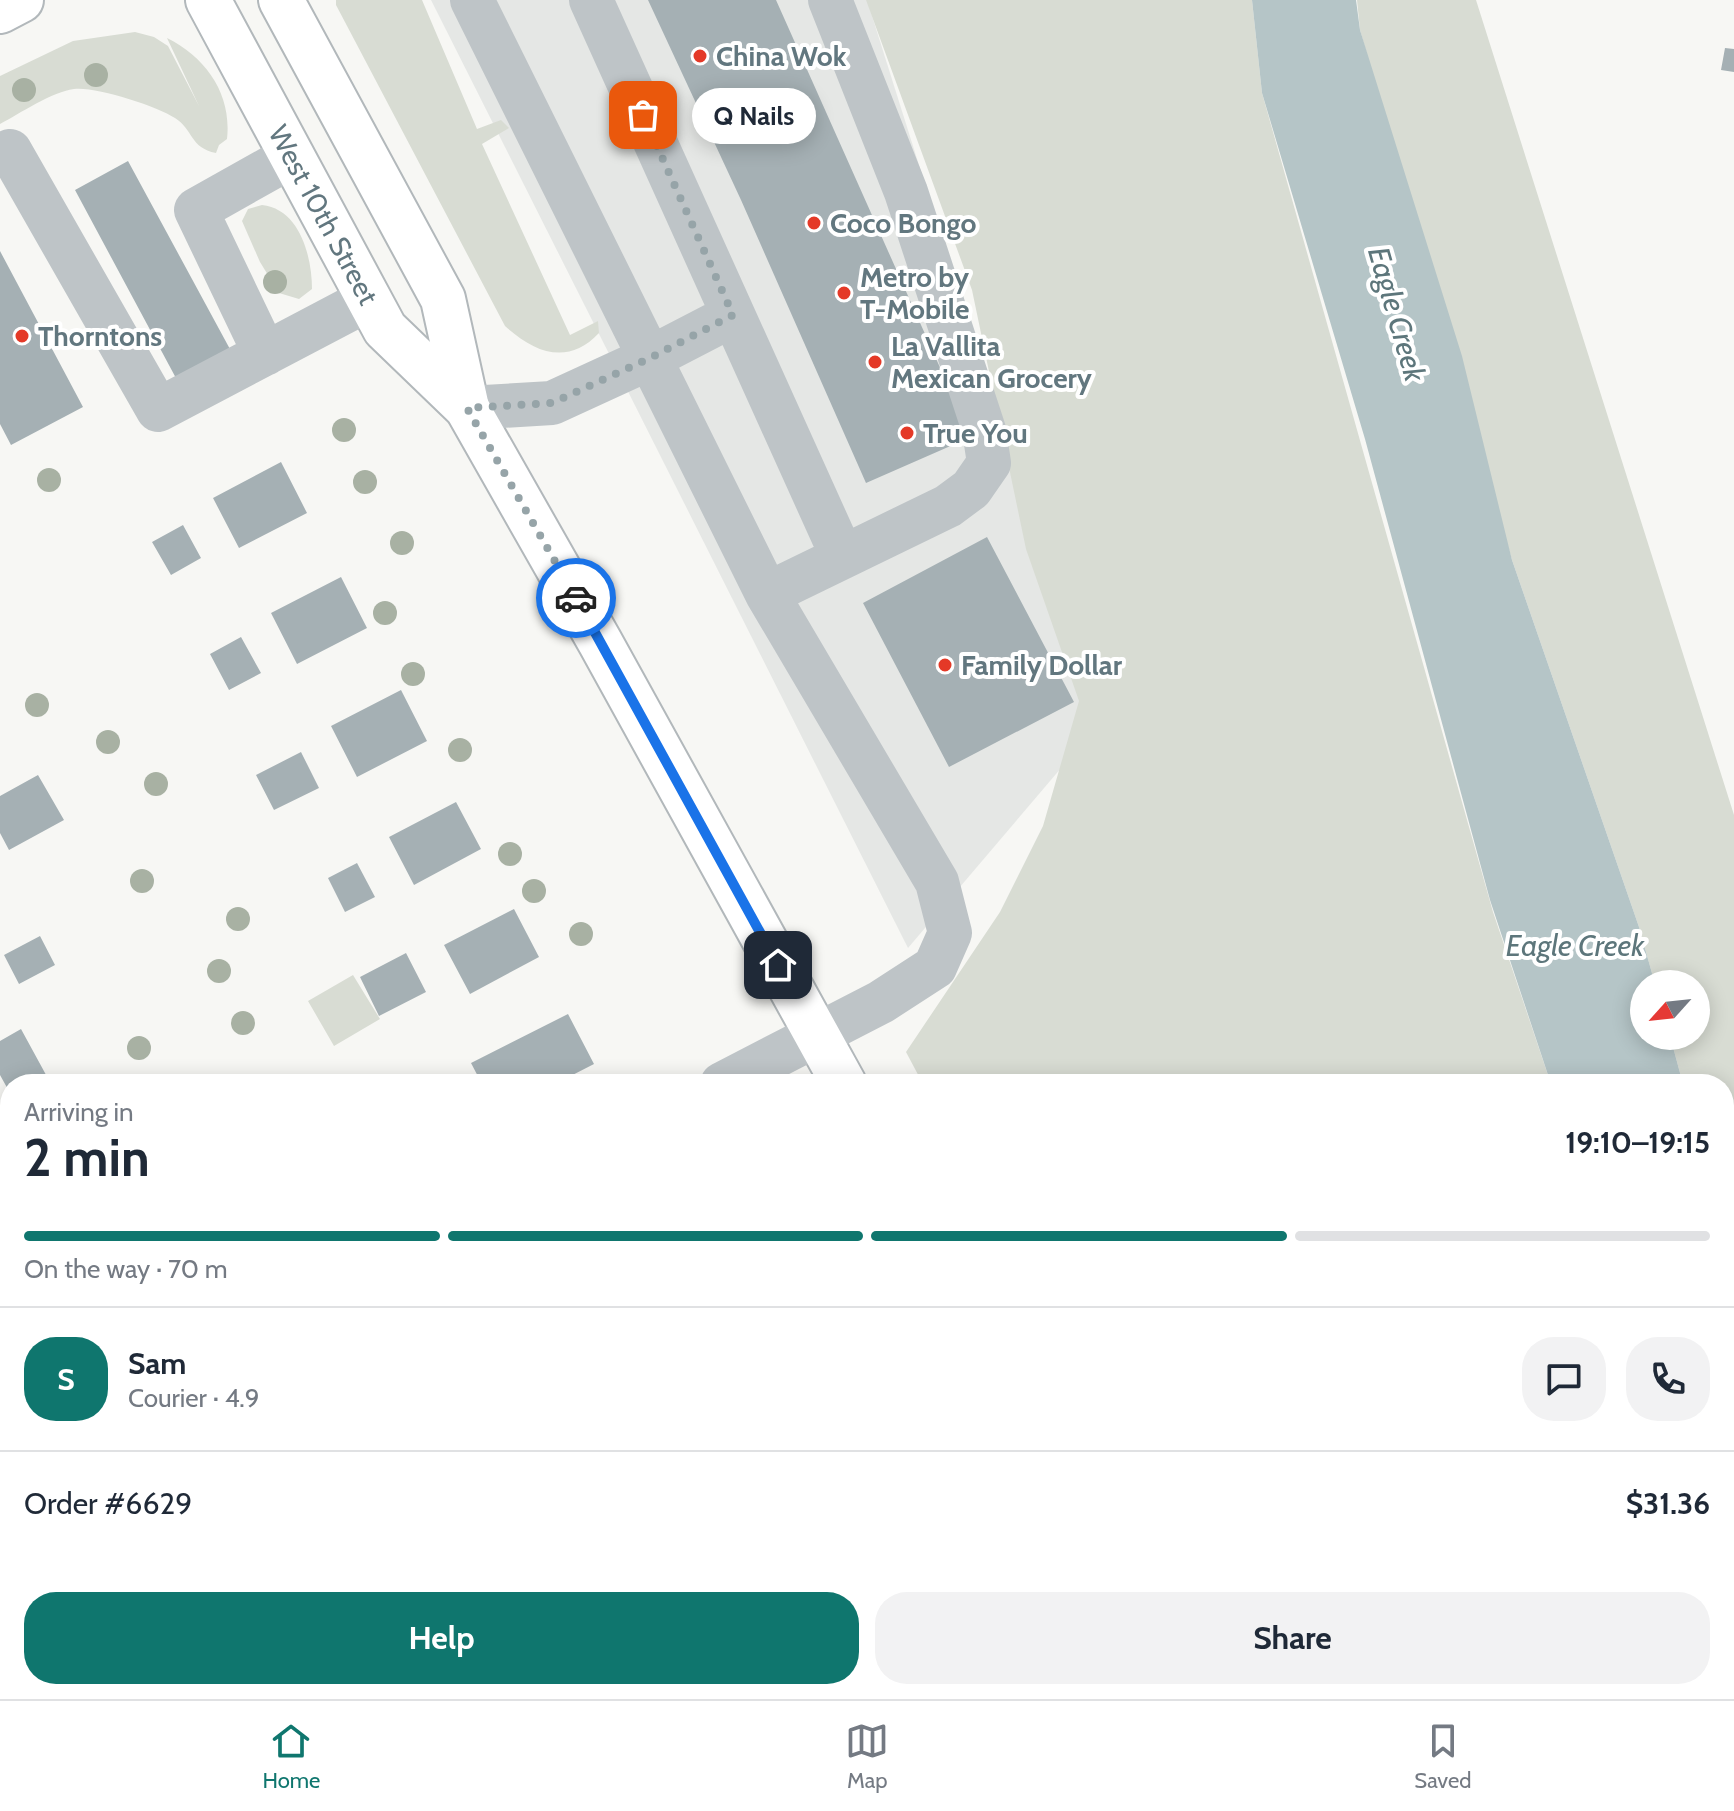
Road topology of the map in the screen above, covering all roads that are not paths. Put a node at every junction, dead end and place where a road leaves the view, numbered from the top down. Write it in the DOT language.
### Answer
graph roads {
  1 [pos="21,0"];
  2 [pos="208,0"];
  3 [pos="281,0"];
  4 [pos="472,0"];
  5 [pos="591,0"];
  6 [pos="830,0"];
  7 [pos="0,11"];
  8 [pos="0,156"];
  9 [pos="292,156"];
  10 [pos="369,299"];
  11 [pos="733,315"];
  12 [pos="265,354"];
  13 [pos="650,358"];
  14 [pos="467,408"];
  15 [pos="842,556"];
  16 [pos="767,594"];
  17 [pos="816,1034"];
  18 [pos="741,1074"];
  19 [pos="838,1074"];
  1 -- 7 [label="main road"];
  2 -- 9 [label="main road, West 10th Street"];
  3 -- 14 [label="main road, West 10th Street"];
  4 -- 13 [label="street"];
  5 -- 11 [label="street"];
  6 -- 15 [label="street"];
  8 -- 12 [label="street"];
  9 -- 10 [label="main road, West 10th Street"];
  9 -- 12 [label="street"];
  10 -- 12 [label="street"];
  10 -- 14 [label="main road, West 10th Street"];
  11 -- 13 [label="street"];
  11 -- 15 [label="street"];
  13 -- 14 [label="street"];
  13 -- 16 [label="street"];
  14 -- 17 [label="main road, West 10th Street"];
  15 -- 16 [label="street"];
  16 -- 17 [label="street"];
  17 -- 18 [label="street"];
  17 -- 19 [label="main road, West 10th Street"];
}
